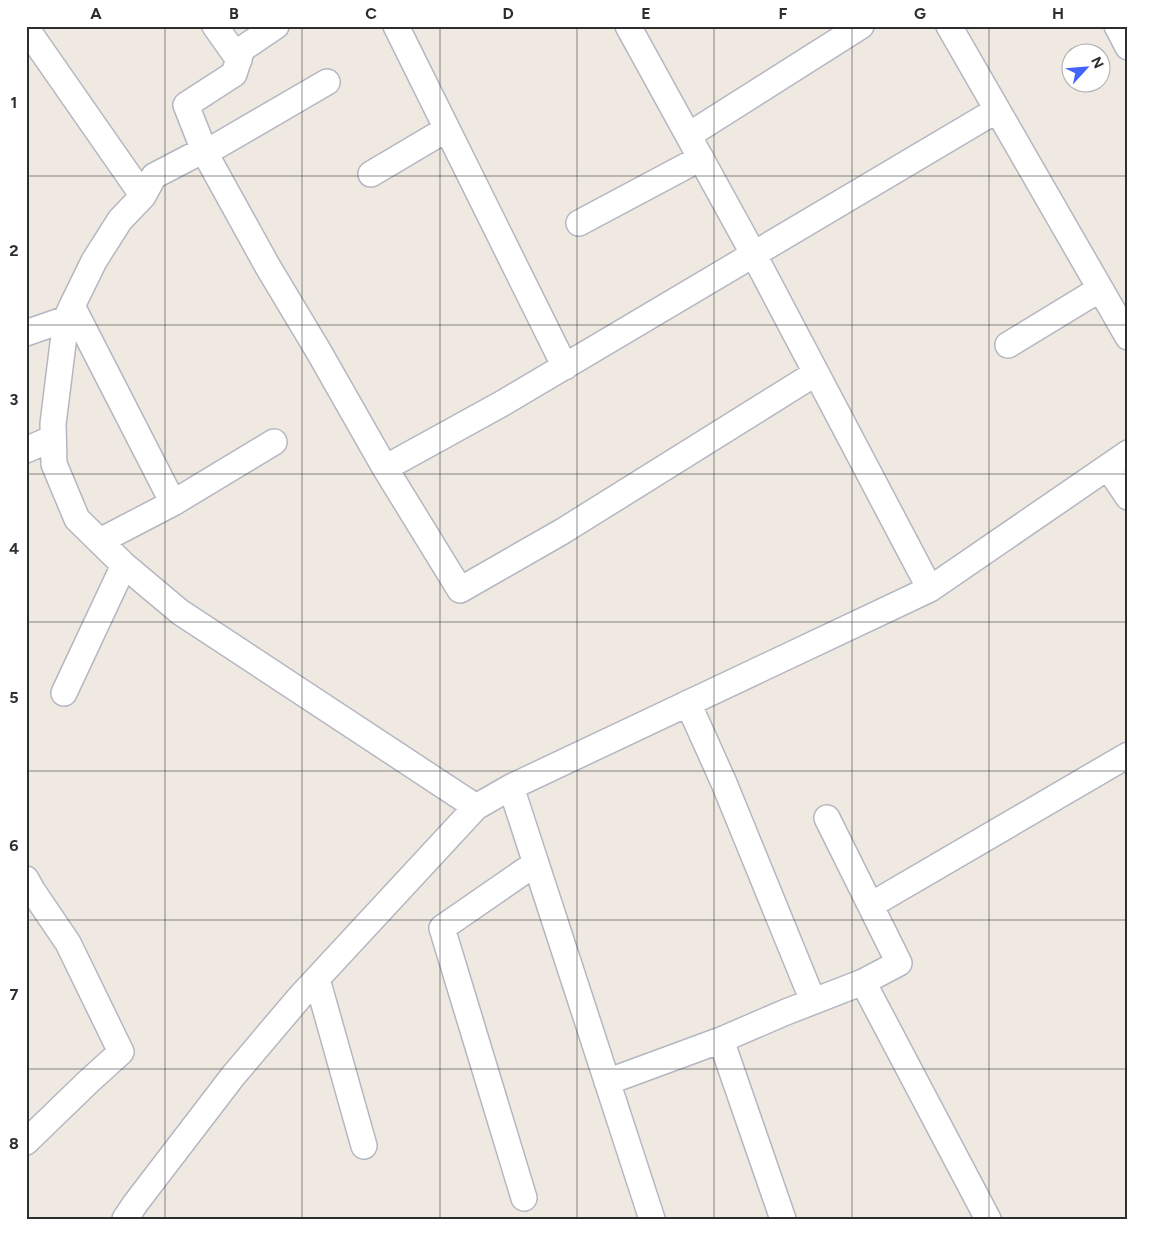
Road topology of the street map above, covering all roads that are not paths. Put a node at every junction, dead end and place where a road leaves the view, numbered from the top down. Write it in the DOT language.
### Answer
graph roads {
  1 [pos="215,26"];
  2 [pos="276,26"];
  3 [pos="396,26"];
  4 [pos="628,26"];
  5 [pos="861,26"];
  6 [pos="948,26"];
  7 [pos="1117,26"];
  8 [pos="26,28"];
  9 [pos="1128,47"];
  10 [pos="238,60"];
  11 [pos="327,82"];
  12 [pos="997,110"];
  13 [pos="447,129"];
  14 [pos="689,135"];
  15 [pos="205,153"];
  16 [pos="701,158"];
  17 [pos="371,174"];
  18 [pos="143,196"];
  19 [pos="579,223"];
  20 [pos="754,255"];
  21 [pos="1100,289"];
  22 [pos="69,312"];
  23 [pos="26,333"];
  24 [pos="1128,337"];
  25 [pos="1008,345"];
  26 [pos="565,367"];
  27 [pos="816,373"];
  28 [pos="53,438"];
  29 [pos="274,442"];
  30 [pos="26,450"];
  31 [pos="1118,460"];
  32 [pos="385,468"];
  33 [pos="1128,497"];
  34 [pos="173,503"];
  35 [pos="100,541"];
  36 [pos="124,565"];
  37 [pos="930,589"];
  38 [pos="64,693"];
  39 [pos="688,703"];
  40 [pos="1128,755"];
  41 [pos="511,787"];
  42 [pos="476,807"];
  43 [pos="827,818"];
  44 [pos="536,863"];
  45 [pos="28,888"];
  46 [pos="871,905"];
  47 [pos="317,979"];
  48 [pos="863,982"];
  49 [pos="813,1002"];
  50 [pos="721,1040"];
  51 [pos="607,1082"];
  52 [pos="26,1142"];
  53 [pos="364,1146"];
  54 [pos="524,1198"];
  55 [pos="125,1219"];
  56 [pos="652,1219"];
  57 [pos="783,1219"];
  58 [pos="988,1219"];
  1 -- 10 [label="street"];
  2 -- 10 [label="street"];
  3 -- 13 [label="street"];
  4 -- 14 [label="street"];
  5 -- 14 [label="street"];
  6 -- 12 [label="street"];
  7 -- 9 [label="street"];
  8 -- 18 [label="street"];
  10 -- 15 [label="street"];
  11 -- 15 [label="street"];
  12 -- 20 [label="street"];
  12 -- 21 [label="street"];
  13 -- 17 [label="street"];
  13 -- 26 [label="street"];
  14 -- 16 [label="street"];
  15 -- 18 [label="street"];
  15 -- 32 [label="street"];
  16 -- 19 [label="street"];
  16 -- 20 [label="street"];
  18 -- 22 [label="street"];
  20 -- 26 [label="street"];
  20 -- 27 [label="street"];
  21 -- 24 [label="street"];
  21 -- 25 [label="street"];
  22 -- 23 [label="street"];
  22 -- 28 [label="street"];
  22 -- 34 [label="street"];
  26 -- 32 [label="street"];
  27 -- 32 [label="street"];
  27 -- 37 [label="street"];
  28 -- 30 [label="street"];
  28 -- 35 [label="street"];
  29 -- 34 [label="street"];
  31 -- 33 [label="street"];
  31 -- 37 [label="street"];
  34 -- 35 [label="street"];
  35 -- 36 [label="street"];
  36 -- 38 [label="street"];
  36 -- 42 [label="street"];
  37 -- 39 [label="street"];
  39 -- 41 [label="street"];
  39 -- 49 [label="street"];
  40 -- 46 [label="street"];
  41 -- 42 [label="street"];
  41 -- 44 [label="street"];
  42 -- 47 [label="street"];
  43 -- 46 [label="street"];
  44 -- 51 [label="street"];
  44 -- 54 [label="street"];
  45 -- 52 [label="street"];
  46 -- 48 [label="street"];
  47 -- 53 [label="street"];
  47 -- 55 [label="street"];
  48 -- 49 [label="street"];
  48 -- 58 [label="street"];
  49 -- 50 [label="street"];
  50 -- 51 [label="street"];
  50 -- 57 [label="street"];
  51 -- 56 [label="street"];
}
